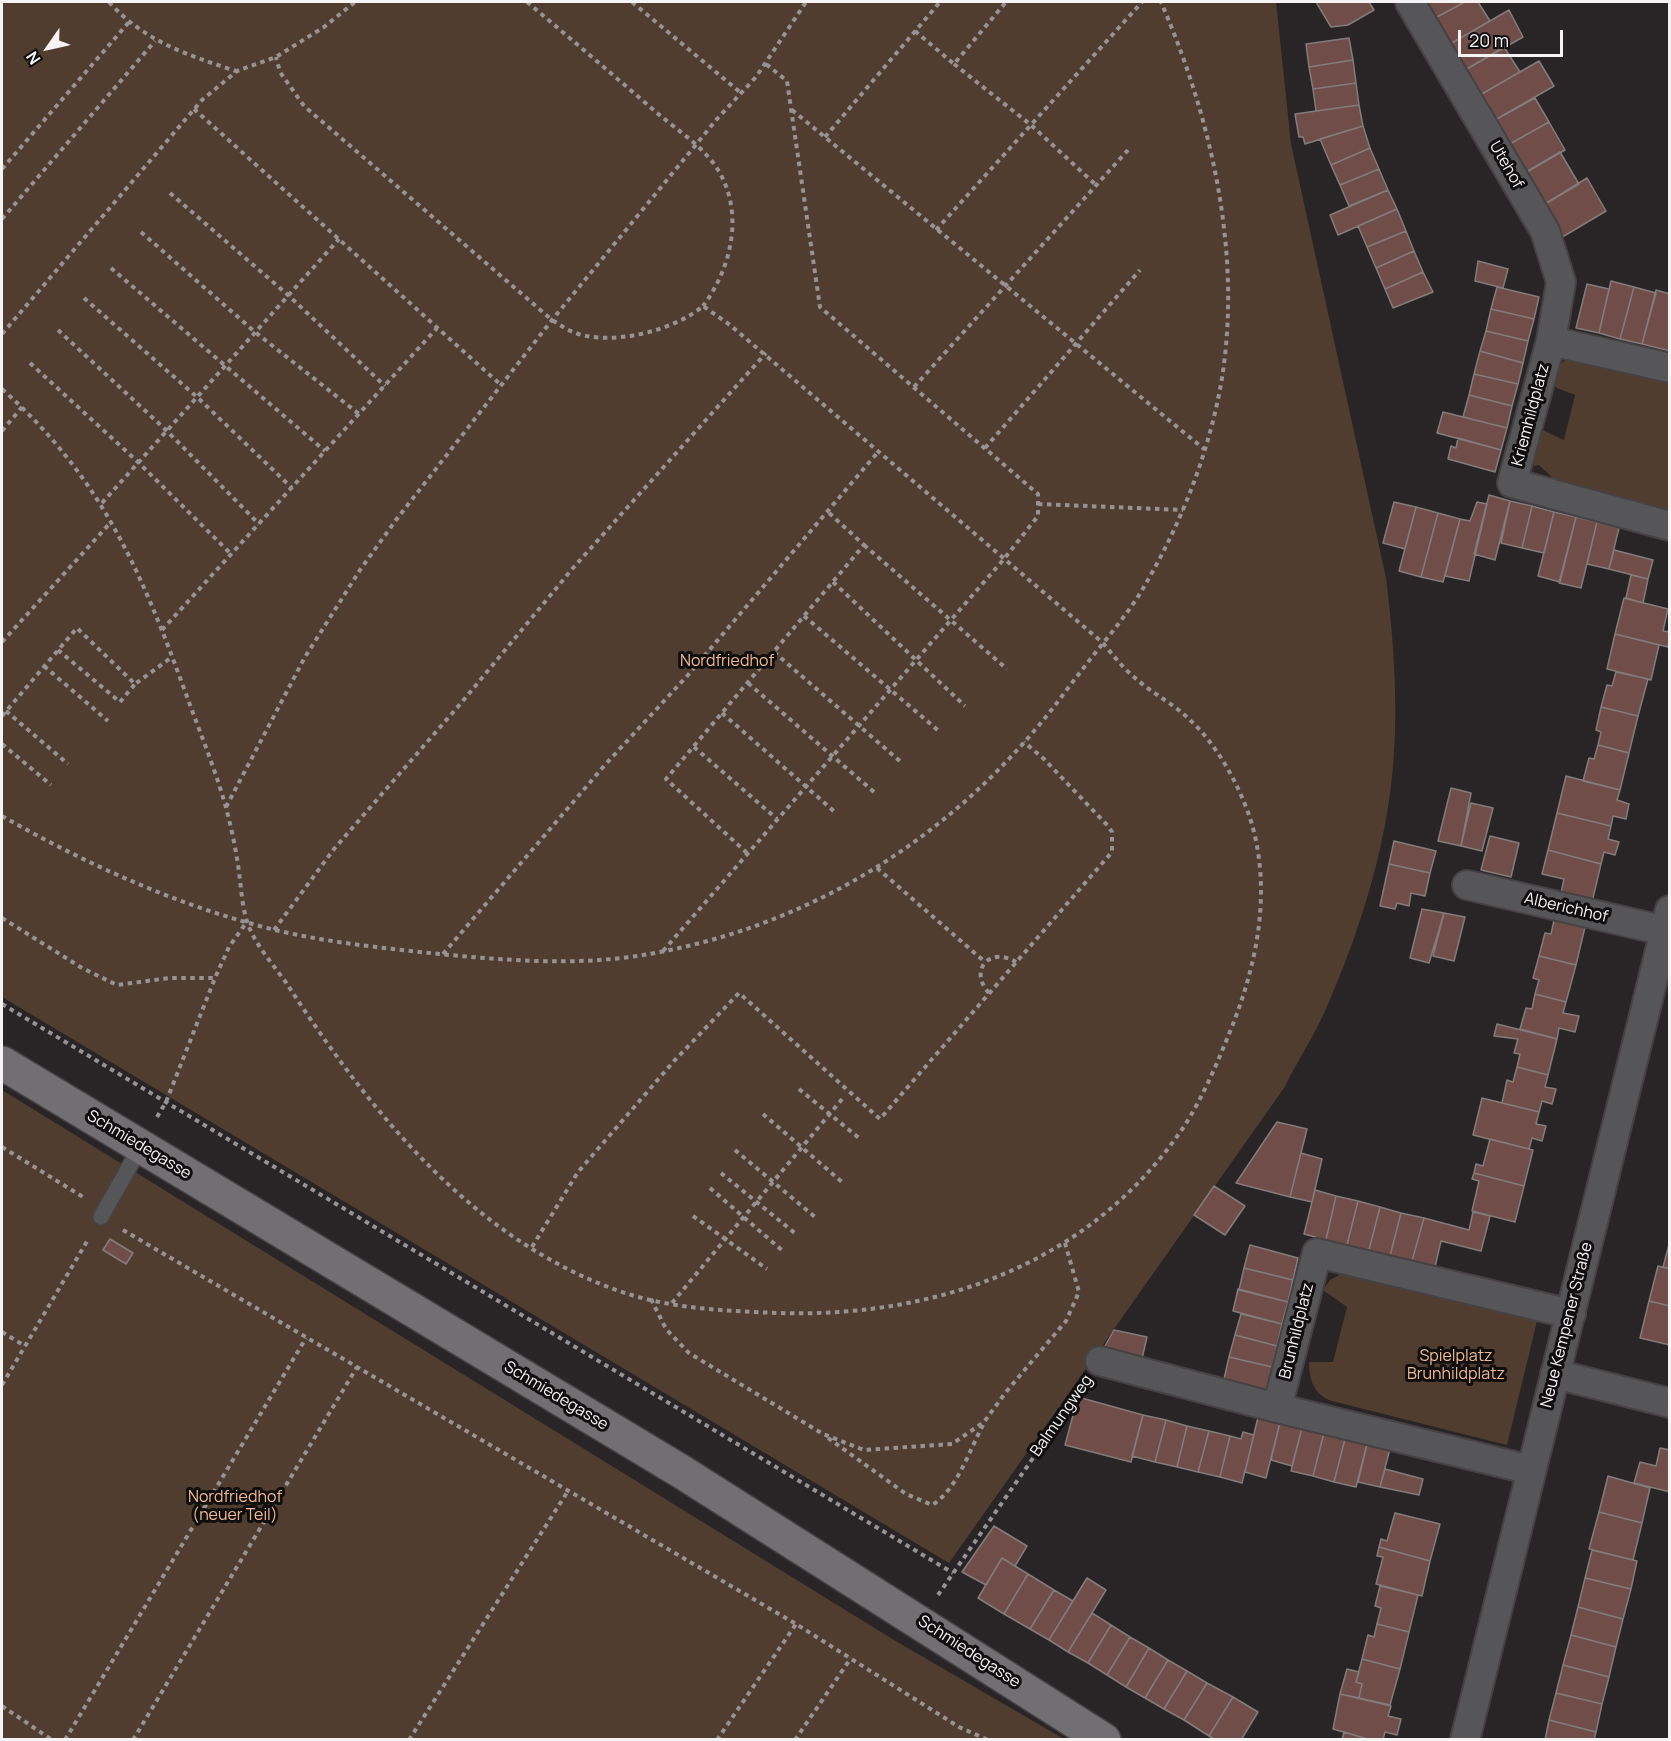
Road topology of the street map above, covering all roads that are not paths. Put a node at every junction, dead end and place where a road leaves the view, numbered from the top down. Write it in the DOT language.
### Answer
graph roads {
  1 [pos="1410,2"];
  2 [pos="1551,341"];
  3 [pos="1670,368"];
  4 [pos="1670,526"];
  5 [pos="1467,885"];
  6 [pos="1668,924"];
  7 [pos="2,1063"];
  8 [pos="141,1146"];
  9 [pos="101,1217"];
  10 [pos="1570,1314"];
  11 [pos="1100,1361"];
  12 [pos="1555,1374"];
  13 [pos="1670,1403"];
  14 [pos="1278,1408"];
  15 [pos="1531,1470"];
  16 [pos="1104,1740"];
  17 [pos="1465,1740"];
  1 -- 2 [label="street, Utehof"];
  2 -- 3 [label="street, Kriemhildplatz"];
  2 -- 4 [label="street, Kriemhildplatz"];
  5 -- 6 [label="street, Alberichhof"];
  6 -- 10 [label="street, Neue Kempener Straße"];
  7 -- 8 [label="street, Schmiedegasse"];
  8 -- 9 [label="lane"];
  8 -- 16 [label="street, Schmiedegasse"];
  10 -- 12 [label="street, Neue Kempener Straße"];
  10 -- 14 [label="street, Brunhildplatz"];
  11 -- 14 [label="street, Balmungweg"];
  12 -- 13 [label="street"];
  12 -- 15 [label="street, Neue Kempener Straße"];
  14 -- 15 [label="street"];
  15 -- 17 [label="street, Neue Kempener Straße"];
}
